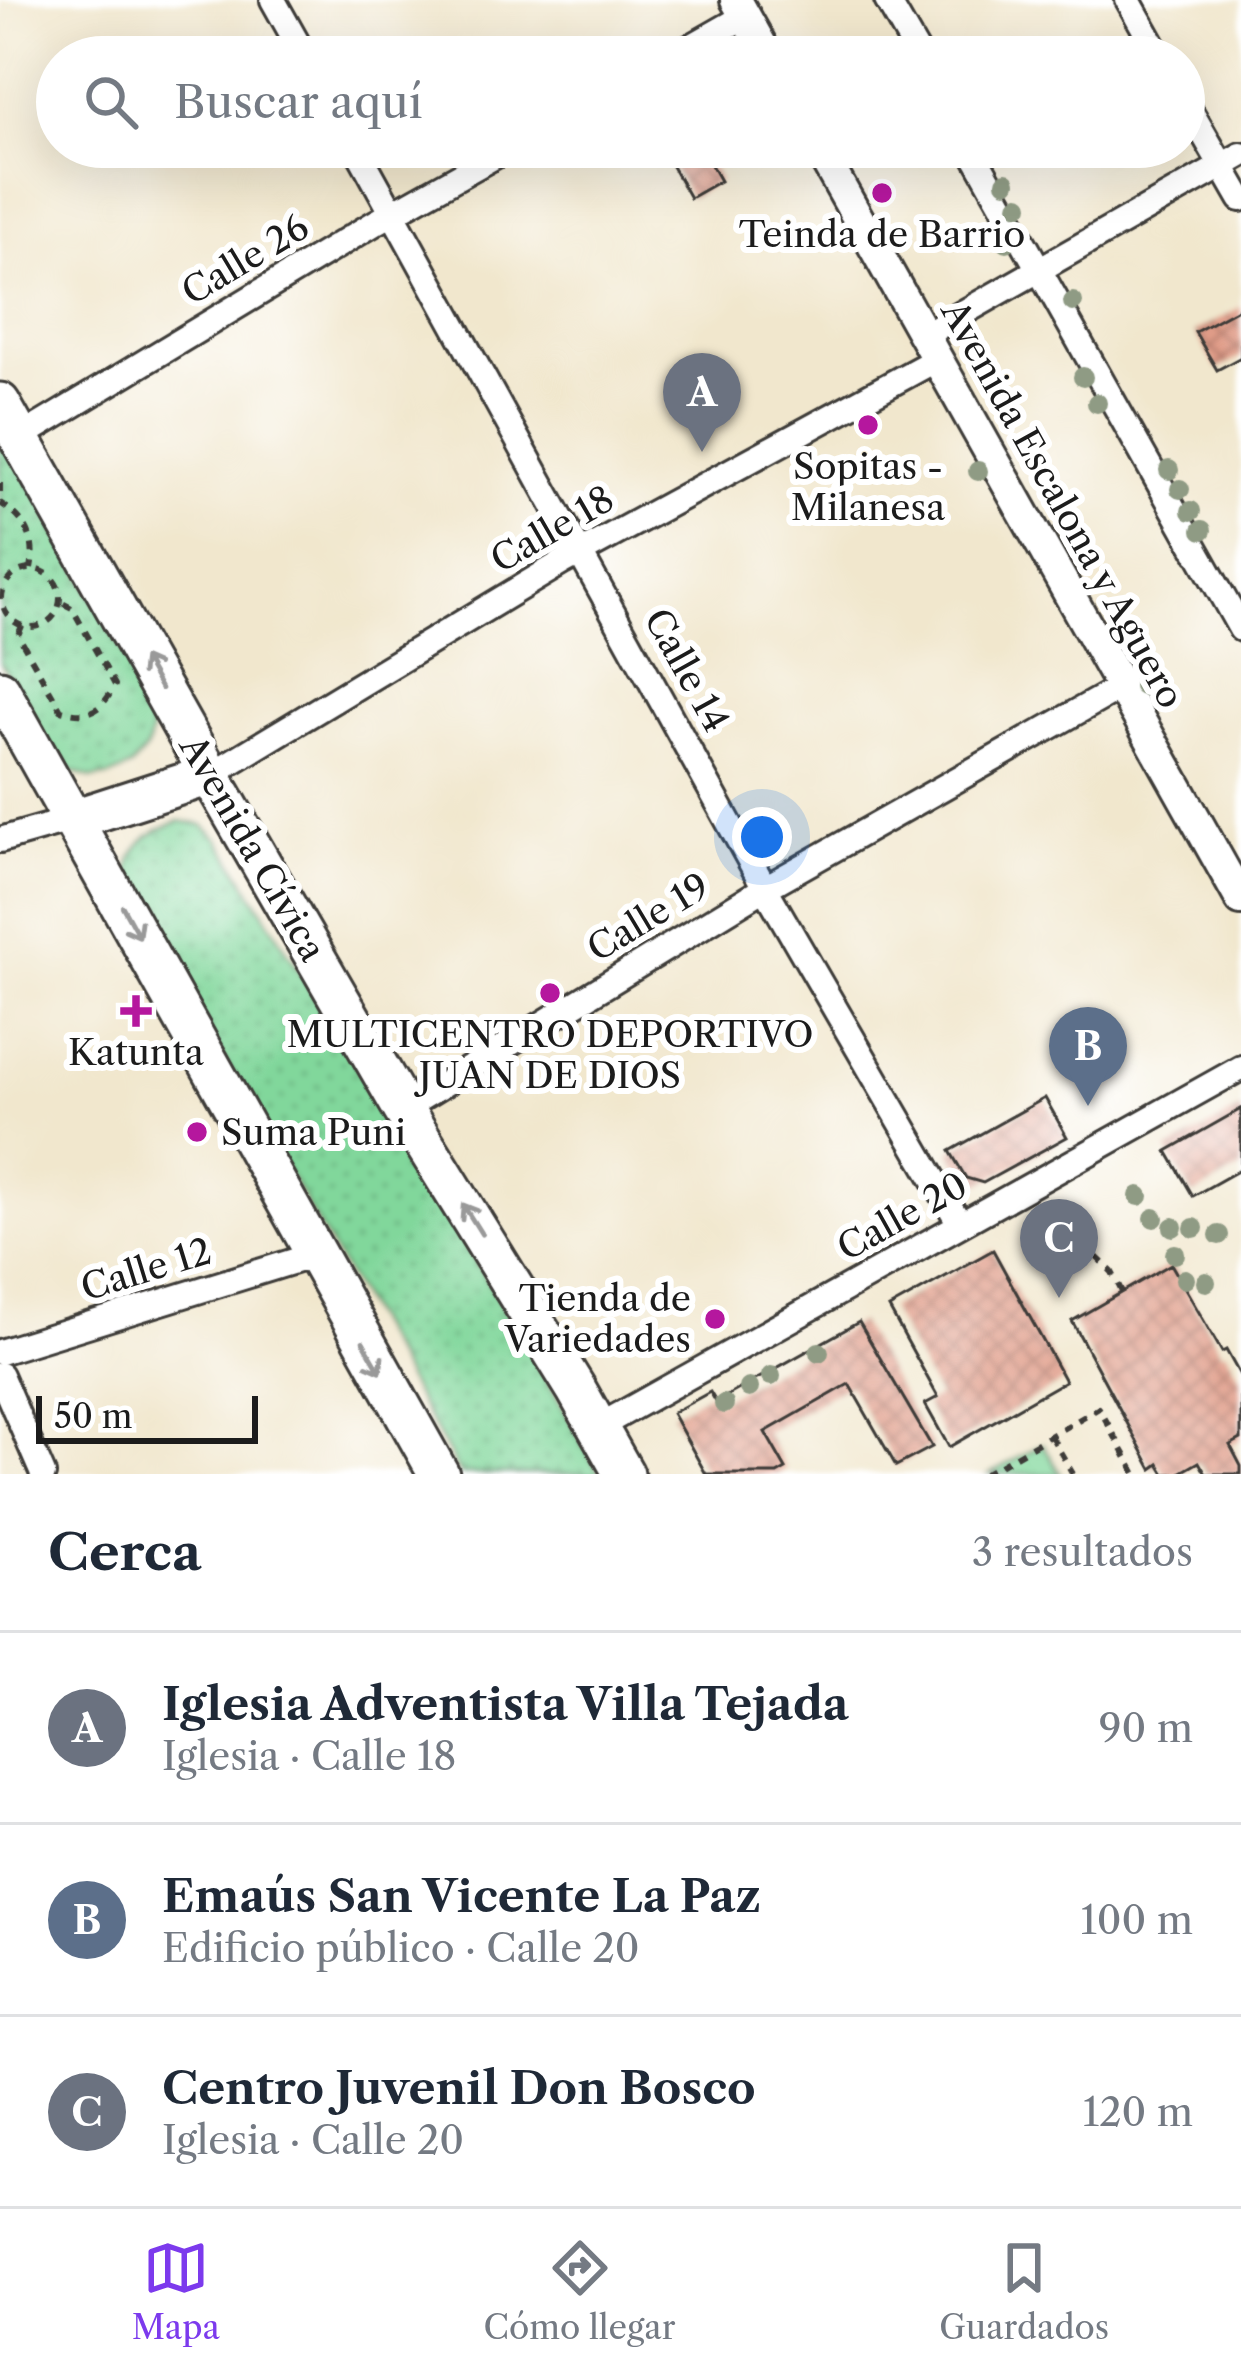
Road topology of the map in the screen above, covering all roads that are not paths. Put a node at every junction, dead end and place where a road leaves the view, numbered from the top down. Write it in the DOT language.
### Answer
graph roads {
  1 [pos="273,0"];
  2 [pos="887,0"];
  3 [pos="1128,0"];
  4 [pos="740,8"];
  5 [pos="293,36"];
  6 [pos="702,36"];
  7 [pos="756,36"];
  8 [pos="908,36"];
  9 [pos="1148,36"];
  10 [pos="1205,127"];
  11 [pos="1232,161"];
  12 [pos="368,168"];
  13 [pos="473,168"];
  14 [pos="830,168"];
  15 [pos="982,168"];
  16 [pos="1241,199"];
  17 [pos="393,213"];
  18 [pos="1040,271"];
  19 [pos="930,347"];
  20 [pos="0,403"];
  21 [pos="19,438"];
  22 [pos="581,551"];
  23 [pos="1241,629"];
  24 [pos="1121,687"];
  25 [pos="0,690"];
  26 [pos="210,775"];
  27 [pos="74,819"];
  28 [pos="0,840"];
  29 [pos="765,888"];
  30 [pos="1241,900"];
  31 [pos="1241,1068"];
  32 [pos="403,1108"];
  33 [pos="960,1224"];
  34 [pos="314,1255"];
  35 [pos="0,1352"];
  36 [pos="0,1375"];
  37 [pos="598,1427"];
  38 [pos="43,1474"];
  39 [pos="439,1474"];
  40 [pos="624,1474"];
  1 -- 5 [label="street"];
  2 -- 8 [label="street"];
  3 -- 9 [label="street"];
  4 -- 6 [label="street"];
  4 -- 7 [label="street"];
  10 -- 11 [label="street"];
  11 -- 16 [label="street"];
  11 -- 18 [label="street, Calle 18"];
  12 -- 17 [label="street, Calle 14"];
  13 -- 17 [label="street, Calle 26"];
  14 -- 19 [label="street, Avenida Escalona y Aguero"];
  15 -- 18 [label="street"];
  17 -- 21 [label="street, Calle 26"];
  17 -- 22 [label="street, Calle 14"];
  18 -- 19 [label="street, Calle 18"];
  18 -- 23 [label="street"];
  19 -- 22 [label="street, Calle 18"];
  19 -- 24 [label="street, Avenida Escalona y Aguero"];
  20 -- 21 [label="main road, Avenida Cívica"];
  26 -- 21 [label="main road, Avenida Cívica, one-way"];
  22 -- 26 [label="street, Calle 18"];
  22 -- 29 [label="street, Calle 14"];
  24 -- 29 [label="street, Calle 19"];
  24 -- 30 [label="street, Avenida Escalona y Aguero"];
  25 -- 27 [label="main road"];
  26 -- 27 [label="main road"];
  26 -- 32 [label="main road, Avenida Cívica"];
  27 -- 28 [label="street"];
  27 -- 34 [label="main road, one-way"];
  29 -- 32 [label="street, Calle 19"];
  29 -- 33 [label="street, Calle 14"];
  31 -- 33 [label="street, Calle 20"];
  37 -- 32 [label="main road, Avenida Cívica, one-way"];
  33 -- 37 [label="street, Calle 20"];
  34 -- 35 [label="street, Calle 12"];
  34 -- 39 [label="main road, one-way"];
  36 -- 38 [label="street"];
  37 -- 40 [label="main road, Avenida Cívica"];
}
